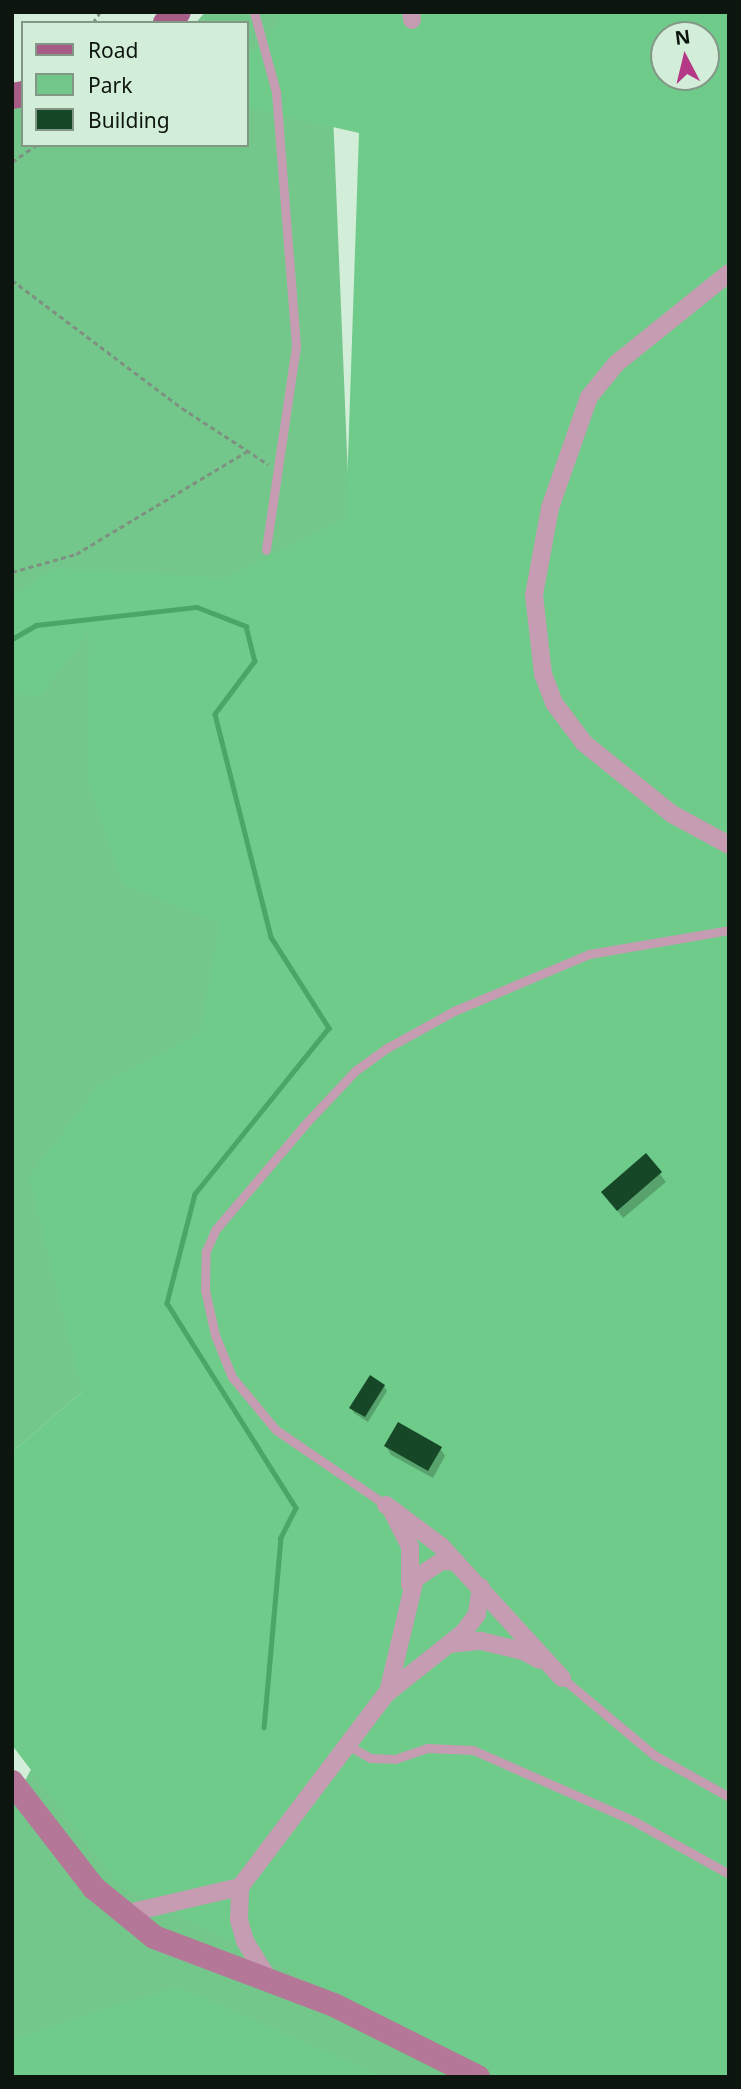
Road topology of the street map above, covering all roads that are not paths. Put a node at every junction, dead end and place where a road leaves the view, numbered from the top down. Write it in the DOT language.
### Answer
graph roads {
  1 [pos="254,12"];
  2 [pos="729,273"];
  3 [pos="266,550"];
  4 [pos="729,845"];
  5 [pos="729,930"];
  6 [pos="386,1505"];
  7 [pos="456,1562"];
  8 [pos="481,1587"];
  9 [pos="409,1594"];
  10 [pos="450,1644"];
  11 [pos="562,1678"];
  12 [pos="386,1694"];
  13 [pos="347,1745"];
  14 [pos="12,1782"];
  15 [pos="729,1797"];
  16 [pos="729,1874"];
  17 [pos="240,1887"];
  18 [pos="124,1914"];
  19 [pos="268,1976"];
  20 [pos="478,2077"];
  1 -- 3 [label="lane"];
  2 -- 4 [label="street"];
  5 -- 6 [label="lane"];
  6 -- 7 [label="street"];
  6 -- 9 [label="street"];
  7 -- 8 [label="street"];
  7 -- 9 [label="street"];
  8 -- 10 [label="street"];
  8 -- 11 [label="street"];
  9 -- 12 [label="street"];
  10 -- 11 [label="street"];
  10 -- 12 [label="street"];
  11 -- 15 [label="lane"];
  12 -- 13 [label="street"];
  13 -- 16 [label="lane"];
  13 -- 17 [label="street"];
  14 -- 18 [label="main road"];
  17 -- 18 [label="street"];
  17 -- 19 [label="street"];
  18 -- 19 [label="main road"];
  19 -- 20 [label="main road"];
}
